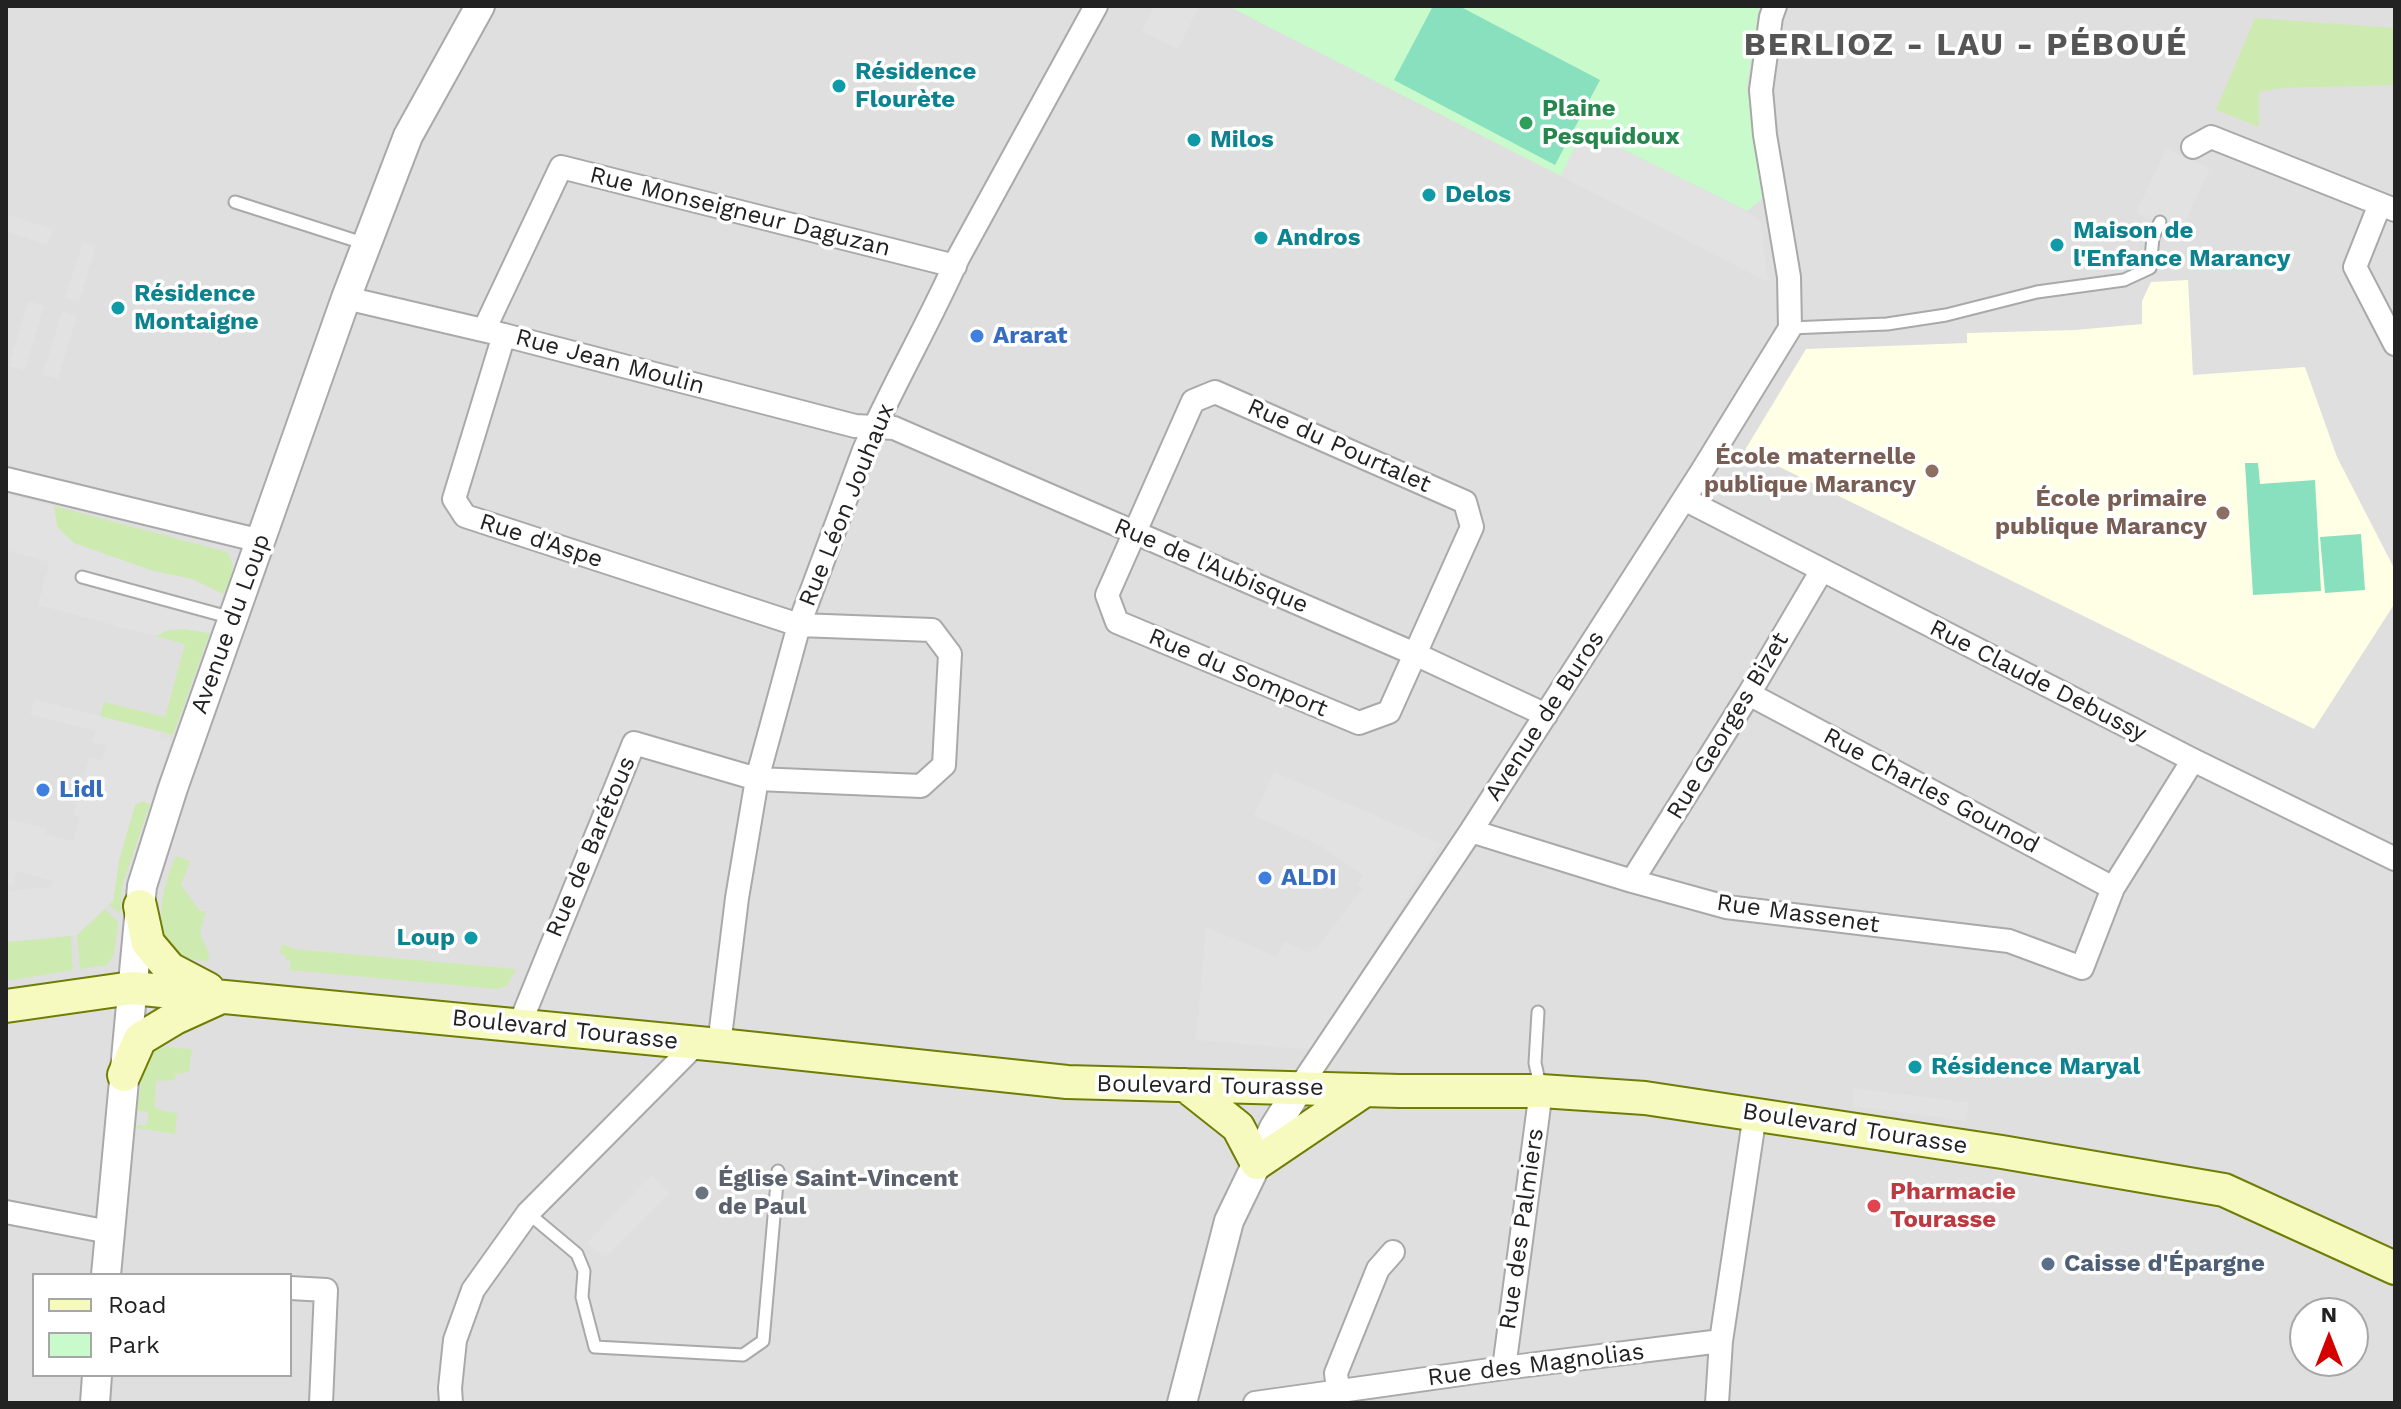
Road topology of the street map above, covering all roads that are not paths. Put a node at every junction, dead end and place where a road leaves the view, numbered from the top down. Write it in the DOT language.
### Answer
graph roads {
  1 [pos="480,6"];
  2 [pos="1096,6"];
  3 [pos="1775,6"];
  4 [pos="2193,147"];
  5 [pos="235,202"];
  6 [pos="2388,207"];
  7 [pos="2160,222"];
  8 [pos="367,244"];
  9 [pos="955,266"];
  10 [pos="346,298"];
  11 [pos="1790,328"];
  12 [pos="494,332"];
  13 [pos="2395,344"];
  14 [pos="874,427"];
  15 [pos="6,479"];
  16 [pos="1684,499"];
  17 [pos="1135,534"];
  18 [pos="261,541"];
  19 [pos="1822,570"];
  20 [pos="82,577"];
  21 [pos="233,619"];
  22 [pos="799,625"];
  23 [pos="1415,654"];
  24 [pos="1749,694"];
  25 [pos="1546,715"];
  26 [pos="2193,760"];
  27 [pos="757,779"];
  28 [pos="1471,831"];
  29 [pos="2395,859"];
  30 [pos="1632,881"];
  31 [pos="2113,888"];
  32 [pos="140,906"];
  33 [pos="132,988"];
  34 [pos="222,997"];
  35 [pos="6,1006"];
  36 [pos="1538,1012"];
  37 [pos="519,1026"];
  38 [pos="708,1044"];
  39 [pos="124,1075"];
  40 [pos="1185,1085"];
  41 [pos="1299,1088"];
  42 [pos="1365,1090"];
  43 [pos="1541,1091"];
  44 [pos="1755,1114"];
  45 [pos="1257,1163"];
  46 [pos="778,1171"];
  47 [pos="6,1212"];
  48 [pos="528,1213"];
  49 [pos="109,1232"];
  50 [pos="1393,1252"];
  51 [pos="2395,1268"];
  52 [pos="106,1273"];
  53 [pos="292,1288"];
  54 [pos="1721,1341"];
  55 [pos="1504,1368"];
  56 [pos="97,1377"];
  57 [pos="1338,1391"];
  58 [pos="95,1403"];
  59 [pos="321,1403"];
  60 [pos="451,1403"];
  61 [pos="1182,1403"];
  62 [pos="1255,1403"];
  63 [pos="1717,1403"];
  1 -- 8 [label="street, Avenue du Loup"];
  2 -- 9 [label="street, Rue Léon Jouhaux"];
  3 -- 11 [label="street"];
  4 -- 6 [label="street"];
  5 -- 8 [label="lane"];
  6 -- 13 [label="street"];
  7 -- 11 [label="lane"];
  8 -- 10 [label="street, Avenue du Loup"];
  9 -- 12 [label="street, Rue Monseigneur Daguzan"];
  9 -- 14 [label="street, Rue Léon Jouhaux"];
  10 -- 12 [label="street, Rue Jean Moulin"];
  10 -- 18 [label="street, Avenue du Loup"];
  11 -- 16 [label="street, Avenue de Buros"];
  12 -- 14 [label="street, Rue Jean Moulin"];
  12 -- 22 [label="street, Rue d'Aspe"];
  14 -- 17 [label="street, Rue de l'Aubisque"];
  14 -- 22 [label="street, Rue Léon Jouhaux"];
  15 -- 18 [label="street"];
  16 -- 19 [label="street, Rue Claude Debussy"];
  16 -- 25 [label="street, Avenue de Buros"];
  17 -- 23 [label="street, Rue de l'Aubisque"];
  17 -- 23 [label="street, Rue du Somport"];
  17 -- 23 [label="street, Rue du Pourtalet"];
  18 -- 21 [label="street, Avenue du Loup"];
  19 -- 24 [label="street, Rue Georges Bizet"];
  19 -- 26 [label="street, Rue Claude Debussy"];
  20 -- 21 [label="lane"];
  21 -- 32 [label="street, Avenue du Loup"];
  22 -- 27 [label="street, Rue Léon Jouhaux"];
  22 -- 27 [label="street, Rue d'Aspe"];
  23 -- 25 [label="street, Rue de l'Aubisque"];
  24 -- 30 [label="street, Rue Georges Bizet"];
  24 -- 31 [label="street, Rue Charles Gounod"];
  25 -- 28 [label="street, Avenue de Buros"];
  26 -- 29 [label="street, Rue Claude Debussy"];
  26 -- 31 [label="street"];
  27 -- 37 [label="street, Rue de Barétous"];
  27 -- 38 [label="street, Rue Léon Jouhaux"];
  28 -- 30 [label="street, Rue Massenet"];
  28 -- 41 [label="street, Avenue de Buros"];
  30 -- 31 [label="street, Rue Massenet"];
  32 -- 33 [label="street, Avenue du Loup"];
  32 -- 34 [label="main road"];
  33 -- 34 [label="main road, Boulevard Tourasse"];
  33 -- 35 [label="main road, Boulevard Tourasse"];
  33 -- 39 [label="street, Avenue du Loup"];
  34 -- 37 [label="main road, Boulevard Tourasse"];
  34 -- 39 [label="main road"];
  36 -- 43 [label="lane"];
  37 -- 38 [label="main road, Boulevard Tourasse"];
  38 -- 40 [label="main road, Boulevard Tourasse"];
  38 -- 48 [label="street"];
  39 -- 49 [label="street, Avenue du Loup"];
  40 -- 41 [label="main road, Boulevard Tourasse"];
  40 -- 45 [label="main road"];
  41 -- 42 [label="main road, Boulevard Tourasse"];
  41 -- 45 [label="street, Avenue de Buros"];
  42 -- 43 [label="main road, Boulevard Tourasse"];
  42 -- 45 [label="main road"];
  43 -- 44 [label="main road, Boulevard Tourasse"];
  43 -- 55 [label="street, Rue des Palmiers"];
  44 -- 51 [label="main road, Boulevard Tourasse"];
  44 -- 54 [label="street"];
  45 -- 61 [label="street, Avenue de Buros"];
  46 -- 48 [label="lane"];
  47 -- 49 [label="street"];
  48 -- 60 [label="street"];
  49 -- 52 [label="street, Avenue du Loup"];
  50 -- 57 [label="street"];
  53 -- 59 [label="street"];
  54 -- 55 [label="street, Rue des Magnolias"];
  54 -- 63 [label="street"];
  55 -- 57 [label="street, Rue des Magnolias"];
  56 -- 58 [label="street"];
  57 -- 62 [label="street, Rue des Magnolias"];
}
